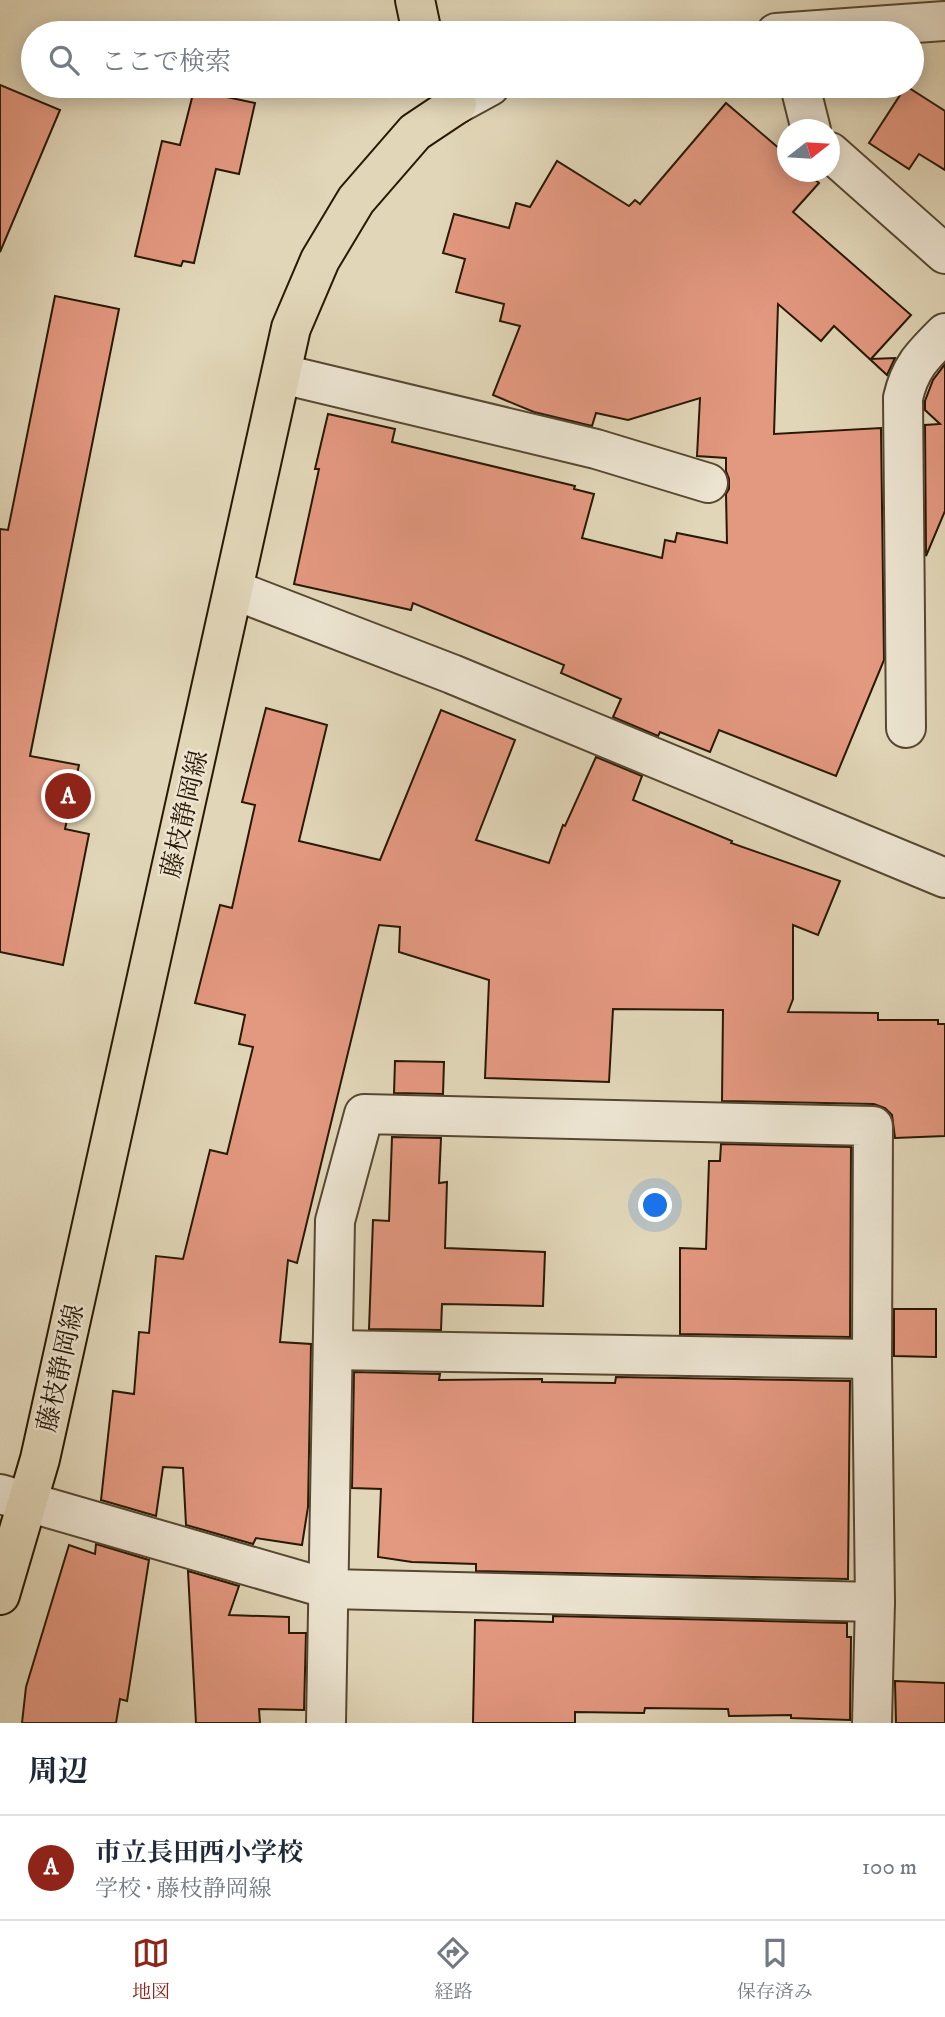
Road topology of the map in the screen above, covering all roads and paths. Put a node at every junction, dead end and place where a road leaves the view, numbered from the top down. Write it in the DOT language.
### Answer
graph roads {
  1 [pos="415,0"];
  2 [pos="419,21"];
  3 [pos="945,21"];
  4 [pos="924,23"];
  5 [pos="449,98"];
  6 [pos="803,98"];
  7 [pos="808,119"];
  8 [pos="840,161"];
  9 [pos="945,254"];
  10 [pos="945,333"];
  11 [pos="282,374"];
  12 [pos="708,483"];
  13 [pos="234,590"];
  14 [pos="906,728"];
  15 [pos="945,878"];
  16 [pos="333,1350"];
  17 [pos="872,1359"];
  18 [pos="13,1498"];
  19 [pos="329,1589"];
  20 [pos="0,1595"];
  21 [pos="875,1601"];
  22 [pos="326,1723"];
  23 [pos="872,1723"];
  1 -- 2 [label="main road"];
  3 -- 4 [label="street"];
  5 -- 11 [label="main road, 藤枝静岡線"];
  6 -- 7 [label="street"];
  8 -- 9 [label="street"];
  10 -- 14 [label="street"];
  11 -- 12 [label="street"];
  11 -- 13 [label="main road, 藤枝静岡線"];
  13 -- 15 [label="street"];
  13 -- 18 [label="main road, 藤枝静岡線"];
  16 -- 17 [label="street"];
  16 -- 17 [label="street"];
  16 -- 19 [label="street"];
  17 -- 21 [label="street"];
  18 -- 19 [label="street"];
  18 -- 20 [label="main road, 藤枝静岡線"];
  19 -- 21 [label="street"];
  19 -- 22 [label="street"];
  21 -- 23 [label="street"];
}
